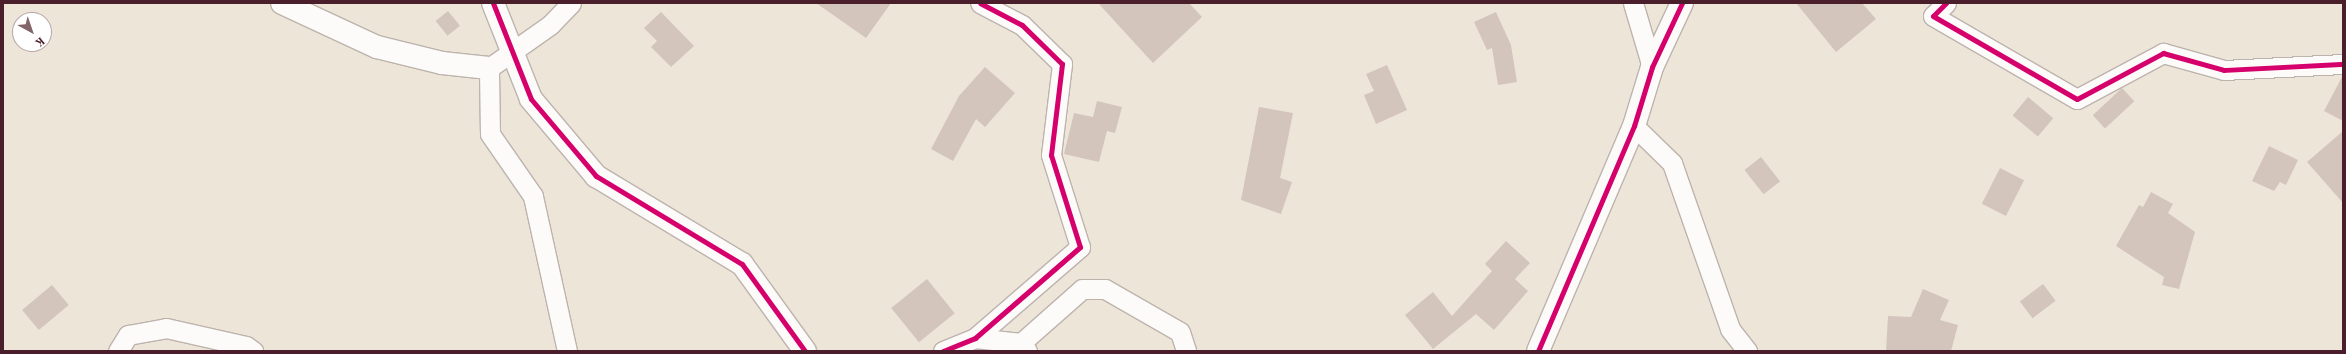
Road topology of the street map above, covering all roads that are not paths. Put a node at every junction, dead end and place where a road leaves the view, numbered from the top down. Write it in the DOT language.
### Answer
graph roads {
  1 [pos="282,3"];
  2 [pos="493,3"];
  3 [pos="571,3"];
  4 [pos="980,3"];
  5 [pos="1633,3"];
  6 [pos="1682,3"];
  7 [pos="1946,3"];
  8 [pos="512,50"];
  9 [pos="2343,64"];
  10 [pos="1652,67"];
  11 [pos="488,68"];
  12 [pos="1634,126"];
  13 [pos="975,338"];
  14 [pos="1024,347"];
  15 [pos="118,351"];
  16 [pos="253,351"];
  17 [pos="567,351"];
  18 [pos="805,351"];
  19 [pos="944,351"];
  20 [pos="1186,351"];
  21 [pos="1538,351"];
  22 [pos="1748,351"];
  1 -- 11 [label="street"];
  2 -- 8 [label="street"];
  3 -- 8 [label="street"];
  4 -- 13 [label="street"];
  5 -- 10 [label="street"];
  6 -- 10 [label="street"];
  7 -- 9 [label="street"];
  8 -- 11 [label="street"];
  8 -- 18 [label="street"];
  10 -- 12 [label="street"];
  11 -- 17 [label="street"];
  12 -- 21 [label="street"];
  12 -- 22 [label="street"];
  13 -- 14 [label="street"];
  13 -- 19 [label="street"];
  14 -- 20 [label="street"];
  15 -- 16 [label="street"];
}
